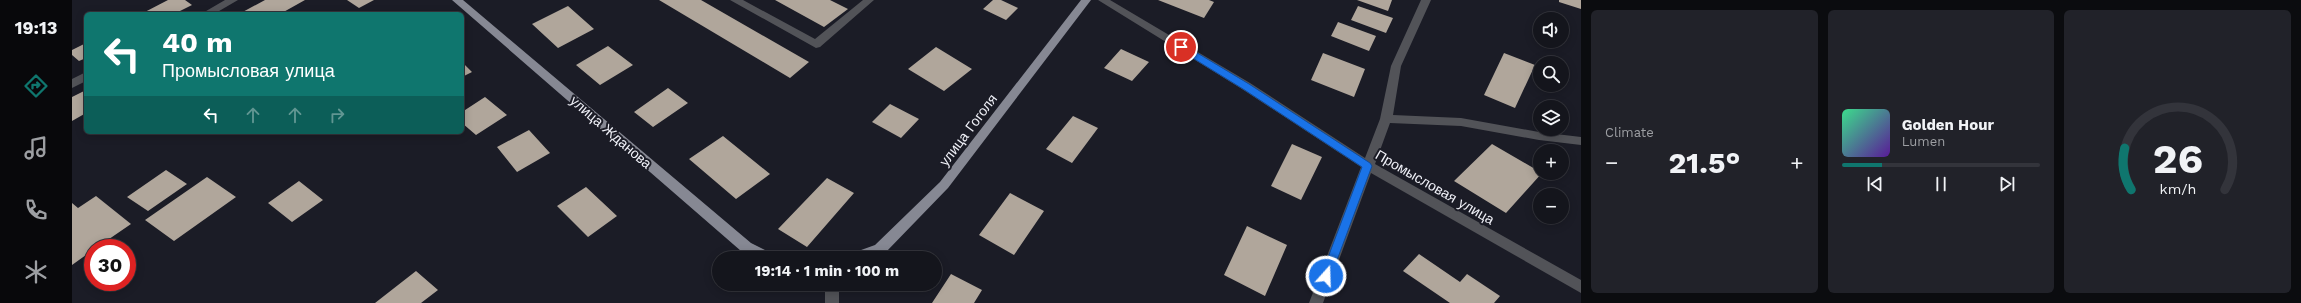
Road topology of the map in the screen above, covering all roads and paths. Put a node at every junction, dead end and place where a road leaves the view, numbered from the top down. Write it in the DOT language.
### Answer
graph roads {
  1 [pos="232,0"];
  2 [pos="457,0"];
  3 [pos="735,0"];
  4 [pos="869,0"];
  5 [pos="1086,0"];
  6 [pos="1103,0"];
  7 [pos="1426,0"];
  8 [pos="210,12"];
  9 [pos="84,77"];
  10 [pos="72,84"];
  11 [pos="1386,119"];
  12 [pos="1581,141"];
  13 [pos="1367,166"];
  14 [pos="754,251"];
  15 [pos="874,251"];
  16 [pos="1581,287"];
  17 [pos="832,291"];
  18 [pos="832,303"];
  19 [pos="1316,303"];
  1 -- 8 [label="street"];
  2 -- 14 [label="main road, улица Жданова"];
  3 -- 4 [label="street"];
  5 -- 15 [label="main road, улица Гоголя"];
  6 -- 13 [label="street, Промысловая улица"];
  7 -- 11 [label="street"];
  9 -- 10 [label="street"];
  11 -- 12 [label="street"];
  11 -- 13 [label="street"];
  13 -- 16 [label="street, Промысловая улица"];
  13 -- 19 [label="street"];
  17 -- 18 [label="street"];
}
